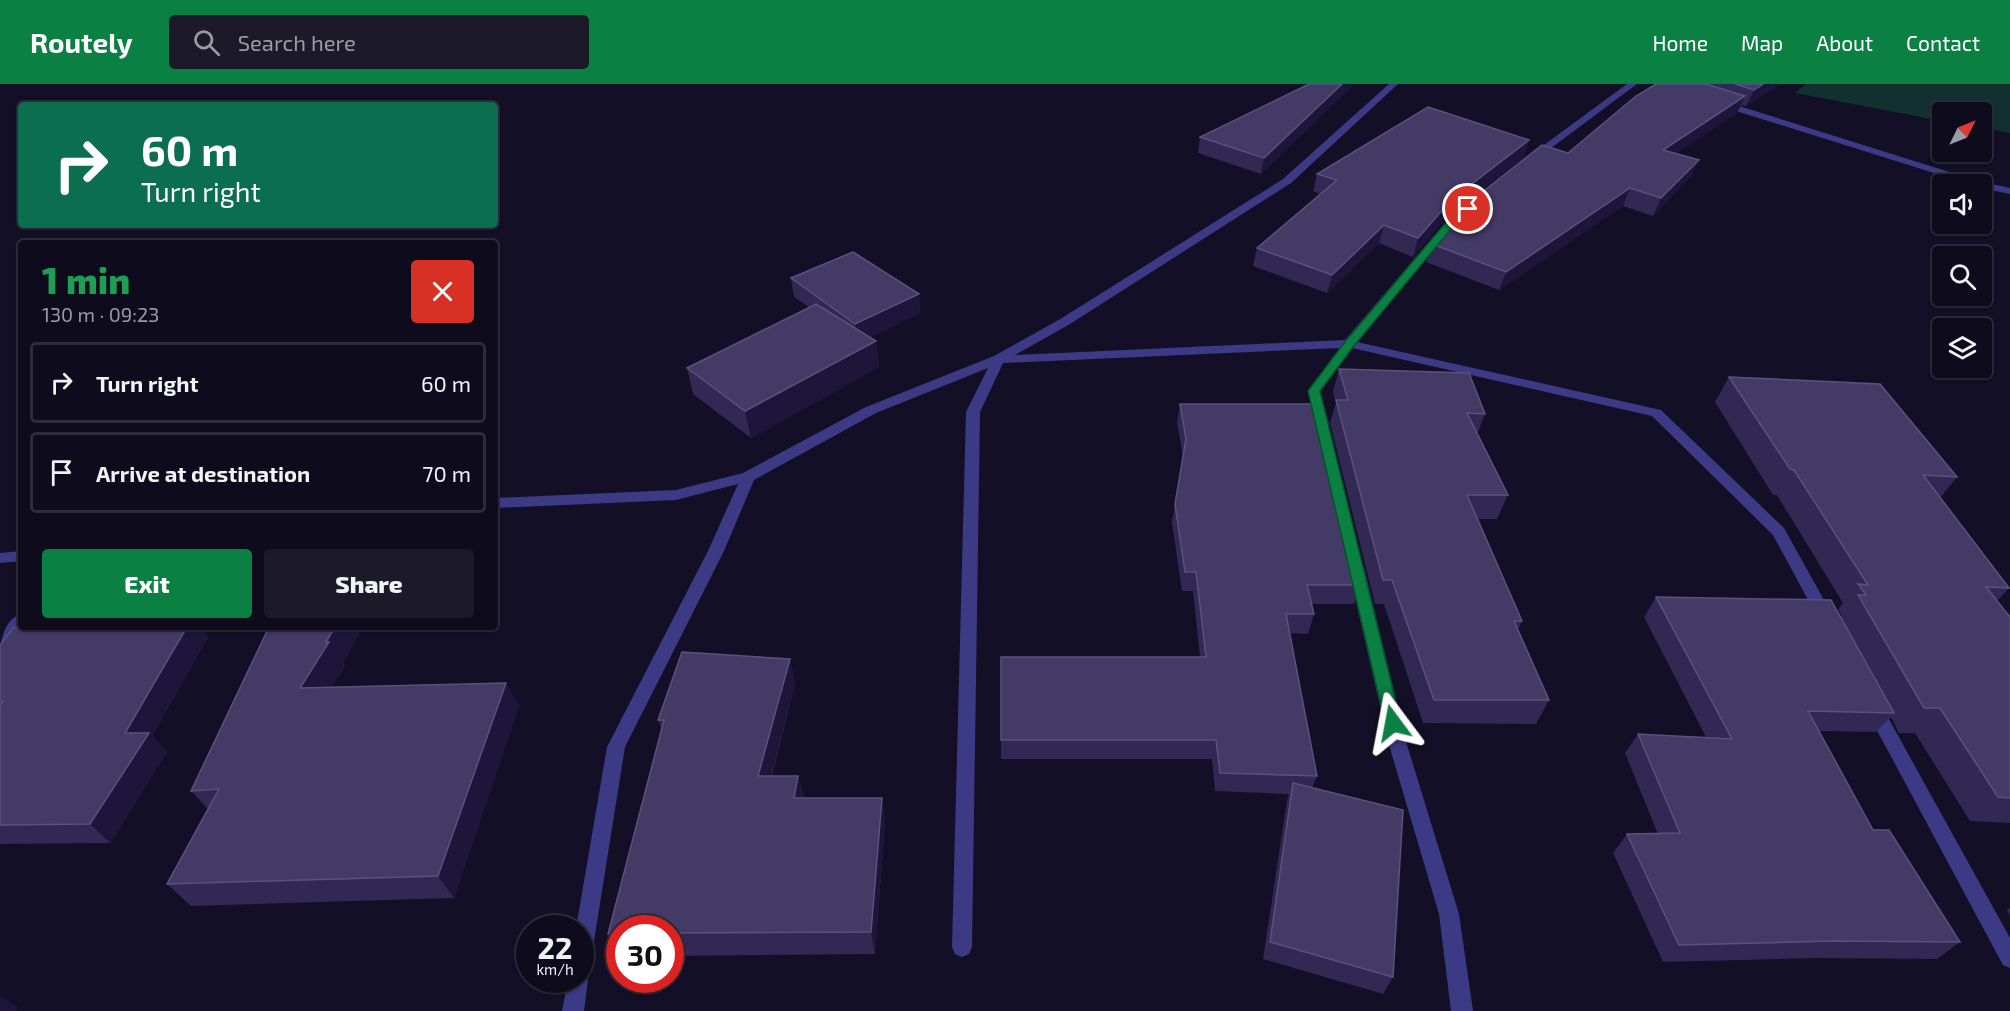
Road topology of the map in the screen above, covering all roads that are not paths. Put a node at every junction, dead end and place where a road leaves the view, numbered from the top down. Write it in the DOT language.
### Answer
graph roads {
  1 [pos="1394,84"];
  2 [pos="1634,84"];
  3 [pos="1715,101"];
  4 [pos="1522,166"];
  5 [pos="2010,191"];
  6 [pos="1451,222"];
  7 [pos="1349,344"];
  8 [pos="998,359"];
  9 [pos="1325,437"];
  10 [pos="748,477"];
  11 [pos="498,503"];
  12 [pos="1352,551"];
  13 [pos="18,556"];
  14 [pos="0,558"];
  15 [pos="18,624"];
  16 [pos="1835,636"];
  17 [pos="0,651"];
  18 [pos="1869,699"];
  19 [pos="588,915"];
  20 [pos="962,948"];
  21 [pos="2010,958"];
  22 [pos="576,993"];
  23 [pos="573,1011"];
  24 [pos="1462,1011"];
  1 -- 8 [label="street"];
  2 -- 4 [label="street"];
  3 -- 5 [label="street"];
  6 -- 7 [label="street"];
  7 -- 8 [label="street"];
  7 -- 9 [label="street"];
  7 -- 16 [label="street"];
  8 -- 10 [label="street"];
  8 -- 20 [label="street"];
  10 -- 11 [label="street"];
  10 -- 19 [label="street"];
  12 -- 24 [label="street"];
  13 -- 14 [label="street"];
  15 -- 17 [label="street"];
  18 -- 21 [label="street"];
  22 -- 23 [label="street"];
}
